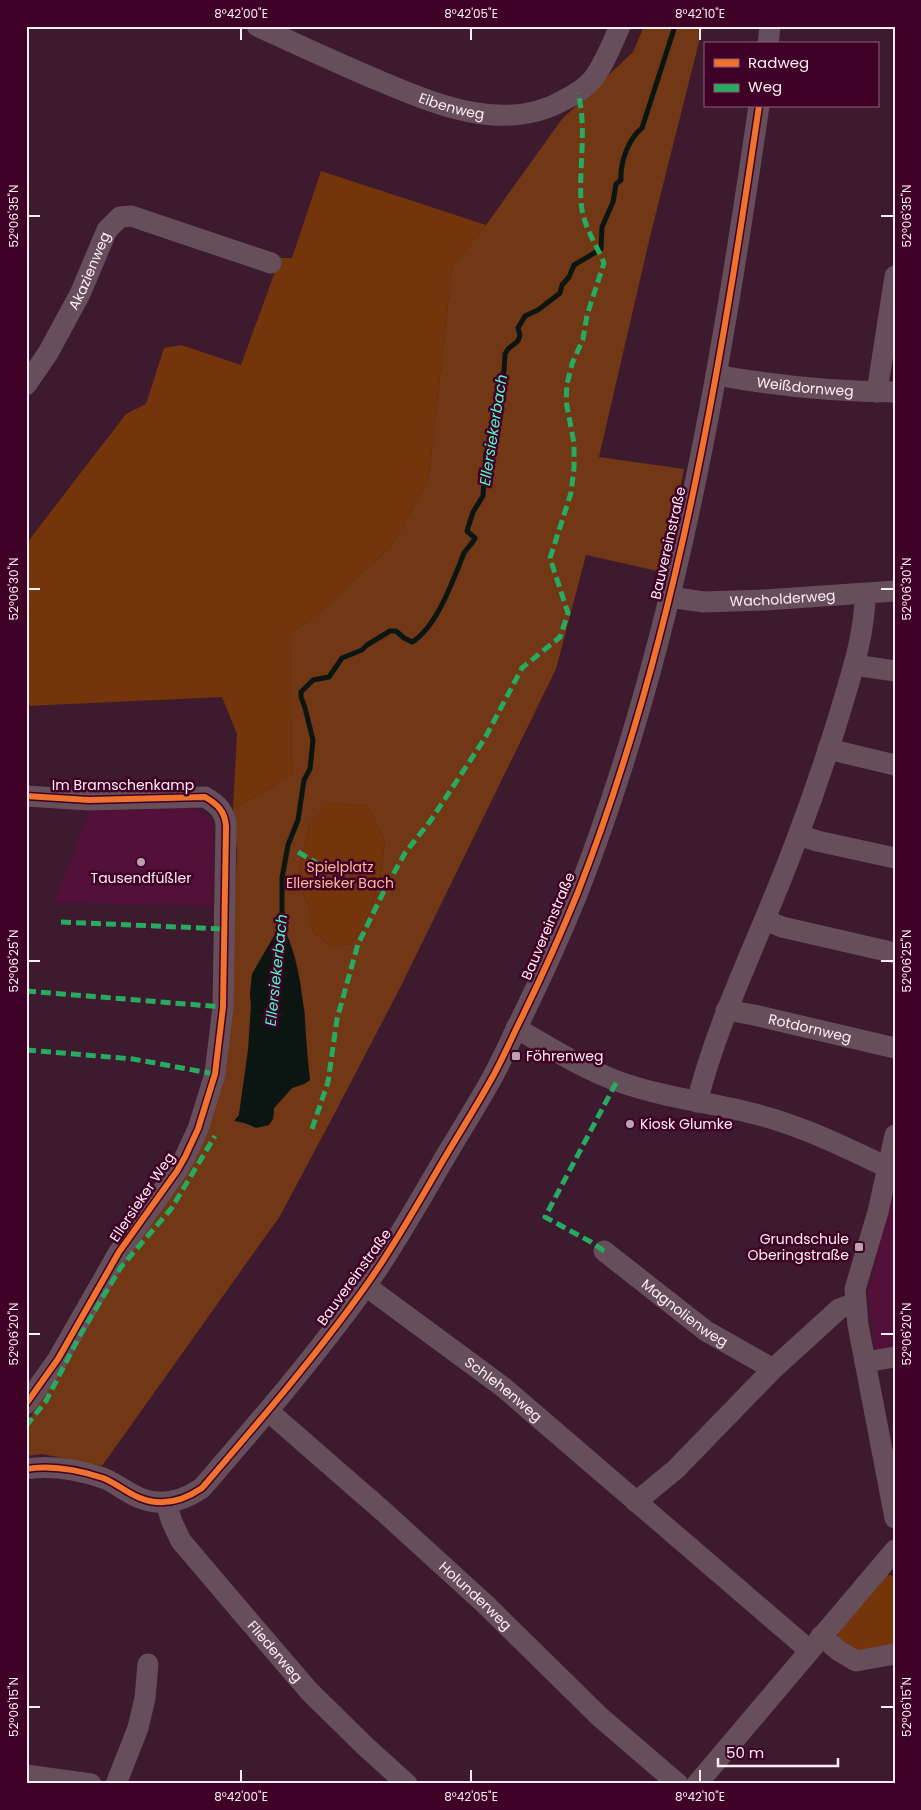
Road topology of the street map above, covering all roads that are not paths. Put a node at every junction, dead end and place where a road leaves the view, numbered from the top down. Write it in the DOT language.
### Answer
graph roads {
  1 [pos="257,26"];
  2 [pos="620,26"];
  3 [pos="770,26"];
  4 [pos="768,42"];
  5 [pos="759,108"];
  6 [pos="271,263"];
  7 [pos="895,276"];
  8 [pos="716,375"];
  9 [pos="26,385"];
  10 [pos="886,392"];
  11 [pos="895,591"];
  12 [pos="865,594"];
  13 [pos="670,597"];
  14 [pos="854,665"];
  15 [pos="895,671"];
  16 [pos="828,749"];
  17 [pos="895,765"];
  18 [pos="26,796"];
  19 [pos="219,805"];
  20 [pos="799,835"];
  21 [pos="895,858"];
  22 [pos="765,920"];
  23 [pos="895,953"];
  24 [pos="726,1010"];
  25 [pos="516,1028"];
  26 [pos="895,1048"];
  27 [pos="697,1102"];
  28 [pos="895,1135"];
  29 [pos="889,1168"];
  30 [pos="604,1251"];
  31 [pos="366,1286"];
  32 [pos="855,1303"];
  33 [pos="895,1357"];
  34 [pos="865,1362"];
  35 [pos="772,1369"];
  36 [pos="26,1404"];
  37 [pos="268,1411"];
  38 [pos="26,1469"];
  39 [pos="636,1502"];
  40 [pos="166,1503"];
  41 [pos="895,1518"];
  42 [pos="895,1550"];
  43 [pos="815,1643"];
  44 [pos="895,1654"];
  45 [pos="148,1664"];
  46 [pos="26,1775"];
  47 [pos="91,1784"];
  48 [pos="116,1784"];
  49 [pos="407,1784"];
  50 [pos="678,1784"];
  51 [pos="697,1784"];
  1 -- 2 [label="street, Eibenweg"];
  3 -- 4 [label="street"];
  5 -- 8 [label="street, Bauvereinstraße"];
  6 -- 9 [label="street, Akazienweg"];
  7 -- 10 [label="street"];
  8 -- 10 [label="street, Weißdornweg"];
  8 -- 13 [label="street, Bauvereinstraße"];
  11 -- 12 [label="street, Wacholderweg"];
  12 -- 13 [label="street, Wacholderweg"];
  12 -- 14 [label="street"];
  13 -- 25 [label="street, Bauvereinstraße"];
  14 -- 15 [label="street"];
  14 -- 16 [label="street"];
  16 -- 17 [label="street"];
  16 -- 20 [label="street"];
  18 -- 19 [label="street, Im Bramschenkamp"];
  19 -- 36 [label="street, Ellersieker Weg"];
  20 -- 21 [label="street"];
  20 -- 22 [label="street"];
  22 -- 23 [label="street"];
  22 -- 24 [label="street"];
  24 -- 26 [label="street, Rotdornweg"];
  24 -- 27 [label="street"];
  25 -- 27 [label="street"];
  25 -- 31 [label="street, Bauvereinstraße"];
  27 -- 29 [label="street"];
  28 -- 29 [label="street"];
  29 -- 32 [label="street"];
  30 -- 35 [label="street, Magnolienweg"];
  31 -- 37 [label="street, Bauvereinstraße"];
  31 -- 39 [label="street, Schlehenweg"];
  32 -- 34 [label="street"];
  32 -- 35 [label="street"];
  33 -- 34 [label="street"];
  34 -- 41 [label="street"];
  35 -- 39 [label="street"];
  37 -- 40 [label="street, Bauvereinstraße"];
  37 -- 50 [label="street, Holunderweg"];
  38 -- 40 [label="street, Bauvereinstraße"];
  39 -- 43 [label="street, Schlehenweg"];
  40 -- 49 [label="street, Fliederweg"];
  42 -- 43 [label="street"];
  43 -- 44 [label="street, Schlehenweg"];
  43 -- 51 [label="street"];
  45 -- 48 [label="street"];
  46 -- 47 [label="street"];
}
